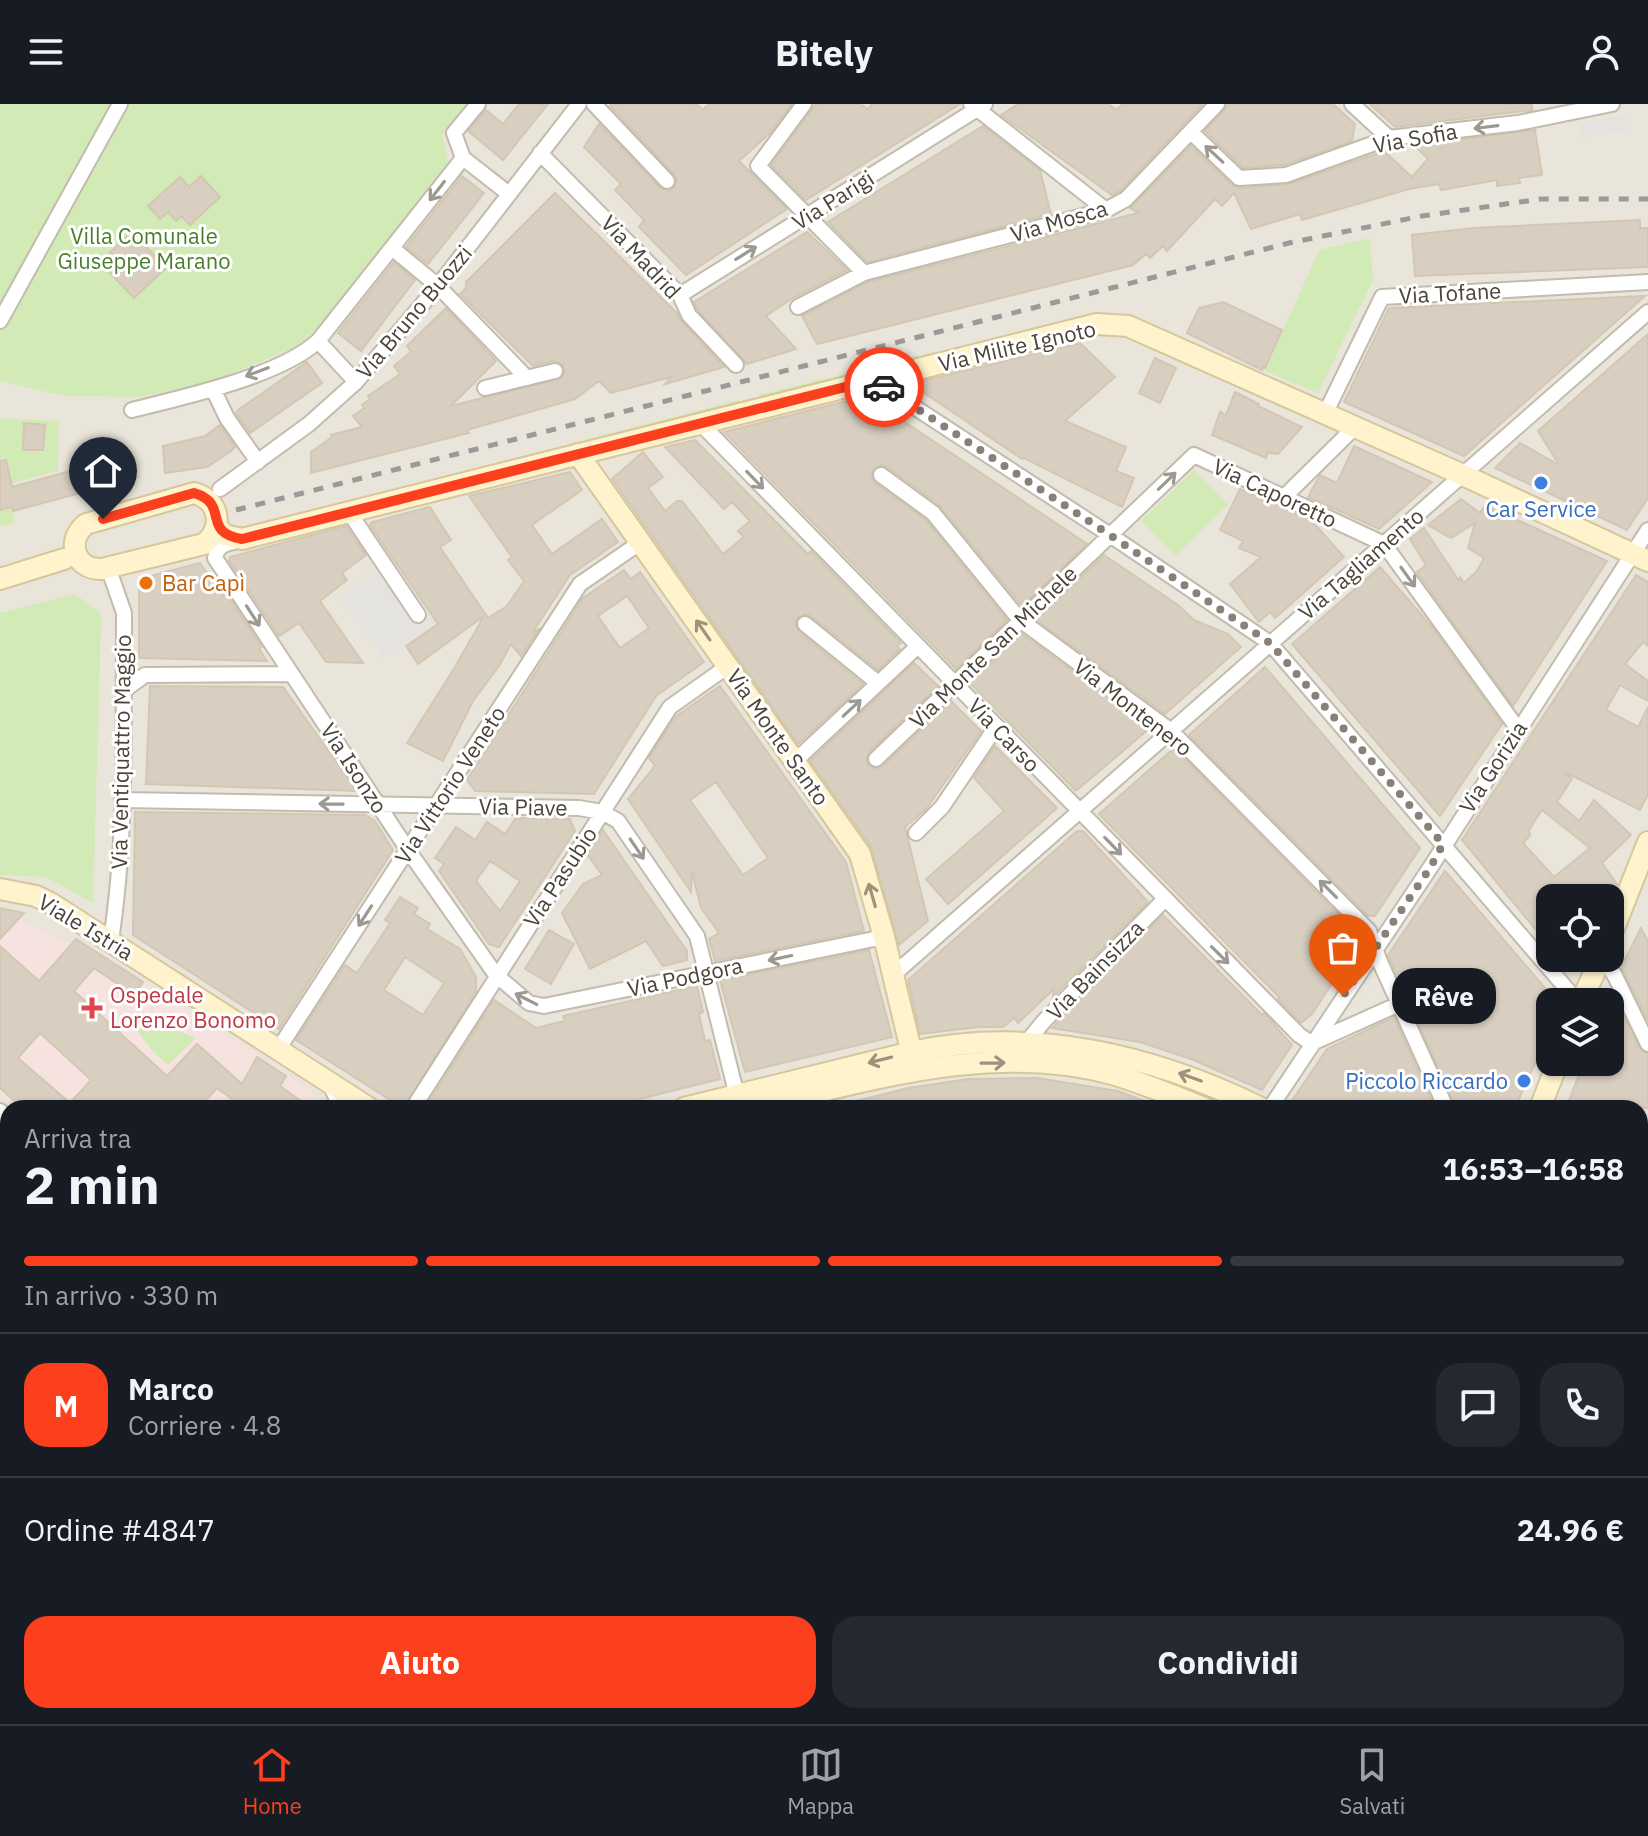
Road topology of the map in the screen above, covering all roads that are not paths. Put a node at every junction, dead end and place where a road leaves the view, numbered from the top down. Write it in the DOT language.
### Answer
graph roads {
  1 [pos="120,104"];
  2 [pos="478,104"];
  3 [pos="579,104"];
  4 [pos="594,104"];
  5 [pos="804,104"];
  6 [pos="1217,104"];
  7 [pos="1352,104"];
  8 [pos="1612,104"];
  9 [pos="978,105"];
  10 [pos="1561,109"];
  11 [pos="1191,132"];
  12 [pos="1389,138"];
  13 [pos="540,153"];
  14 [pos="463,158"];
  15 [pos="667,181"];
  16 [pos="509,194"];
  17 [pos="1106,210"];
  18 [pos="806,216"];
  19 [pos="392,248"];
  20 [pos="864,273"];
  21 [pos="1648,282"];
  22 [pos="438,286"];
  23 [pos="680,295"];
  24 [pos="798,307"];
  25 [pos="1648,312"];
  26 [pos="0,321"];
  27 [pos="318,341"];
  28 [pos="736,365"];
  29 [pos="555,371"];
  30 [pos="527,378"];
  31 [pos="873,380"];
  32 [pos="356,382"];
  33 [pos="485,388"];
  34 [pos="213,389"];
  35 [pos="132,410"];
  36 [pos="1325,414"];
  37 [pos="701,424"];
  38 [pos="1355,427"];
  39 [pos="578,454"];
  40 [pos="258,462"];
  41 [pos="881,475"];
  42 [pos="1463,475"];
  43 [pos="212,496"];
  44 [pos="1284,497"];
  45 [pos="349,512"];
  46 [pos="217,526"];
  47 [pos="1648,530"];
  48 [pos="1110,535"];
  49 [pos="242,539"];
  50 [pos="641,542"];
  51 [pos="1384,544"];
  52 [pos="205,550"];
  53 [pos="73,556"];
  54 [pos="1640,557"];
  55 [pos="108,567"];
  56 [pos="0,579"];
  57 [pos="418,615"];
  58 [pos="1020,620"];
  59 [pos="805,624"];
  60 [pos="1270,643"];
  61 [pos="918,646"];
  62 [pos="728,666"];
  63 [pos="291,674"];
  64 [pos="878,683"];
  65 [pos="954,684"];
  66 [pos="123,691"];
  67 [pos="996,727"];
  68 [pos="1518,729"];
  69 [pos="1171,731"];
  70 [pos="876,759"];
  71 [pos="795,761"];
  72 [pos="122,800"];
  73 [pos="378,805"];
  74 [pos="437,805"];
  75 [pos="602,812"];
  76 [pos="1079,812"];
  77 [pos="916,833"];
  78 [pos="1648,842"];
  79 [pos="1443,844"];
  80 [pos="408,850"];
  81 [pos="0,889"];
  82 [pos="1165,899"];
  83 [pos="1624,903"];
  84 [pos="884,937"];
  85 [pos="111,940"];
  86 [pos="1375,949"];
  87 [pos="1612,972"];
  88 [pos="706,973"];
  89 [pos="496,975"];
  90 [pos="893,975"];
  91 [pos="1568,988"];
  92 [pos="1399,1004"];
  93 [pos="1026,1043"];
  94 [pos="1311,1043"];
  95 [pos="1648,1044"];
  96 [pos="279,1048"];
  97 [pos="914,1061"];
  98 [pos="1553,1076"];
  99 [pos="329,1082"];
  100 [pos="337,1100"];
  101 [pos="357,1100"];
  102 [pos="418,1100"];
  103 [pos="742,1100"];
  104 [pos="759,1100"];
  105 [pos="1182,1100"];
  106 [pos="1245,1100"];
  107 [pos="1275,1100"];
  108 [pos="1442,1100"];
  109 [pos="1543,1100"];
  1 -- 26 [label="street"];
  2 -- 14 [label="street"];
  3 -- 13 [label="street, Via Bruno Buozzi"];
  4 -- 15 [label="street"];
  5 -- 18 [label="street"];
  6 -- 11 [label="street, Via Mosca"];
  7 -- 12 [label="street"];
  8 -- 10 [label="street, Via Sofia"];
  9 -- 17 [label="street"];
  9 -- 18 [label="street, Via Parigi"];
  10 -- 12 [label="street, Via Sofia, one-way"];
  12 -- 11 [label="street, Via Sofia, one-way"];
  11 -- 17 [label="street, Via Mosca"];
  13 -- 16 [label="street, Via Bruno Buozzi"];
  13 -- 23 [label="street, Via Madrid"];
  14 -- 16 [label="street"];
  14 -- 19 [label="street, one-way"];
  16 -- 22 [label="street, Via Bruno Buozzi"];
  17 -- 20 [label="street, Via Mosca"];
  18 -- 20 [label="street"];
  23 -- 18 [label="street, Via Parigi, one-way"];
  19 -- 22 [label="street"];
  19 -- 27 [label="street"];
  20 -- 24 [label="street, Via Mosca"];
  21 -- 36 [label="street, Via Tofane"];
  22 -- 30 [label="street"];
  22 -- 32 [label="street, Via Bruno Buozzi"];
  23 -- 28 [label="street, Via Madrid"];
  25 -- 42 [label="street, Via Tagliamento"];
  27 -- 32 [label="street"];
  27 -- 34 [label="street, one-way"];
  29 -- 30 [label="street"];
  30 -- 33 [label="street"];
  31 -- 36 [label="street, Via Milite Ignoto"];
  31 -- 37 [label="street, Via Milite Ignoto"];
  31 -- 48 [label="street"];
  32 -- 40 [label="street, Via Bruno Buozzi"];
  34 -- 35 [label="street"];
  34 -- 40 [label="street"];
  36 -- 38 [label="street, Via Milite Ignoto"];
  37 -- 39 [label="street, Via Milite Ignoto"];
  37 -- 61 [label="street, Via Carso, one-way"];
  38 -- 42 [label="street, Via Milite Ignoto"];
  38 -- 44 [label="street"];
  39 -- 45 [label="street, Via Milite Ignoto"];
  39 -- 50 [label="street, Via Monte Santo"];
  40 -- 43 [label="street, Via Bruno Buozzi"];
  41 -- 58 [label="street, Via Montenero"];
  42 -- 51 [label="street, Via Tagliamento"];
  42 -- 54 [label="street, Via Milite Ignoto"];
  43 -- 46 [label="street"];
  43 -- 53 [label="street"];
  48 -- 44 [label="street, Via Caporetto, one-way"];
  44 -- 51 [label="street, Via Caporetto"];
  45 -- 49 [label="street, Via Milite Ignoto"];
  45 -- 57 [label="street"];
  46 -- 49 [label="street"];
  46 -- 52 [label="street"];
  47 -- 54 [label="street, Via Gorizia"];
  48 -- 58 [label="street, Via Monte San Michele"];
  48 -- 60 [label="street"];
  49 -- 52 [label="street"];
  62 -- 50 [label="street, Via Monte Santo, one-way"];
  50 -- 74 [label="street, Via Vittorio Veneto"];
  51 -- 60 [label="street, Via Tagliamento"];
  51 -- 68 [label="street, Via Caporetto, one-way"];
  52 -- 55 [label="street"];
  52 -- 63 [label="street, Via Isonzo, one-way"];
  53 -- 55 [label="street"];
  53 -- 56 [label="street"];
  54 -- 68 [label="street, Via Gorizia"];
  55 -- 66 [label="street, Via Ventiquattro Maggio"];
  58 -- 65 [label="street, Via Monte San Michele"];
  58 -- 69 [label="street, Via Montenero"];
  59 -- 64 [label="street"];
  60 -- 69 [label="street, Via Tagliamento"];
  60 -- 79 [label="street"];
  61 -- 64 [label="street"];
  61 -- 65 [label="street, Via Carso"];
  62 -- 71 [label="street, Via Monte Santo"];
  62 -- 75 [label="street, Via Pasubio"];
  63 -- 66 [label="street"];
  63 -- 73 [label="street, Via Isonzo"];
  71 -- 64 [label="street, one-way"];
  65 -- 67 [label="street, Via Carso"];
  65 -- 70 [label="street, Via Monte San Michele"];
  66 -- 72 [label="street, Via Ventiquattro Maggio"];
  67 -- 76 [label="street, Via Carso"];
  67 -- 77 [label="street"];
  68 -- 79 [label="street, Via Gorizia"];
  69 -- 76 [label="street, Via Tagliamento"];
  86 -- 69 [label="street, Via Montenero, one-way"];
  84 -- 71 [label="street, Via Monte Santo, one-way"];
  73 -- 72 [label="street, Via Piave, one-way"];
  72 -- 85 [label="street, Via Ventiquattro Maggio"];
  73 -- 74 [label="street, Via Piave"];
  73 -- 80 [label="street, Via Isonzo"];
  74 -- 75 [label="street, Via Piave"];
  74 -- 80 [label="street, Via Vittorio Veneto"];
  75 -- 88 [label="street, one-way"];
  75 -- 89 [label="street, Via Pasubio"];
  76 -- 82 [label="street, Via Carso, one-way"];
  76 -- 90 [label="street, Via Tagliamento"];
  78 -- 83 [label="street"];
  79 -- 86 [label="street, Via Gorizia"];
  79 -- 91 [label="street"];
  80 -- 89 [label="street, Via Isonzo"];
  80 -- 96 [label="street, Via Vittorio Veneto, one-way"];
  81 -- 85 [label="street, Viale Istria"];
  82 -- 93 [label="street, Via Bainsizza"];
  82 -- 94 [label="street, Via Carso, one-way"];
  84 -- 88 [label="street, Via Podgora, one-way"];
  84 -- 90 [label="street, Via Monte Santo"];
  85 -- 96 [label="street, Viale Istria"];
  86 -- 92 [label="street, Via Montenero"];
  86 -- 94 [label="street, Via Gorizia"];
  87 -- 95 [label="street"];
  88 -- 89 [label="street, Via Podgora, one-way"];
  88 -- 103 [label="street"];
  89 -- 102 [label="street, Via Pasubio"];
  90 -- 97 [label="street, Via Monte Santo"];
  92 -- 94 [label="street"];
  92 -- 108 [label="street, Via Montenero"];
  93 -- 97 [label="street"];
  106 -- 93 [label="street, one-way"];
  94 -- 107 [label="street, Via Gorizia"];
  96 -- 99 [label="street, Viale Istria"];
  97 -- 104 [label="street"];
  97 -- 105 [label="street, one-way"];
  98 -- 109 [label="street"];
  99 -- 100 [label="street"];
  99 -- 101 [label="street, Viale Istria"];
}
